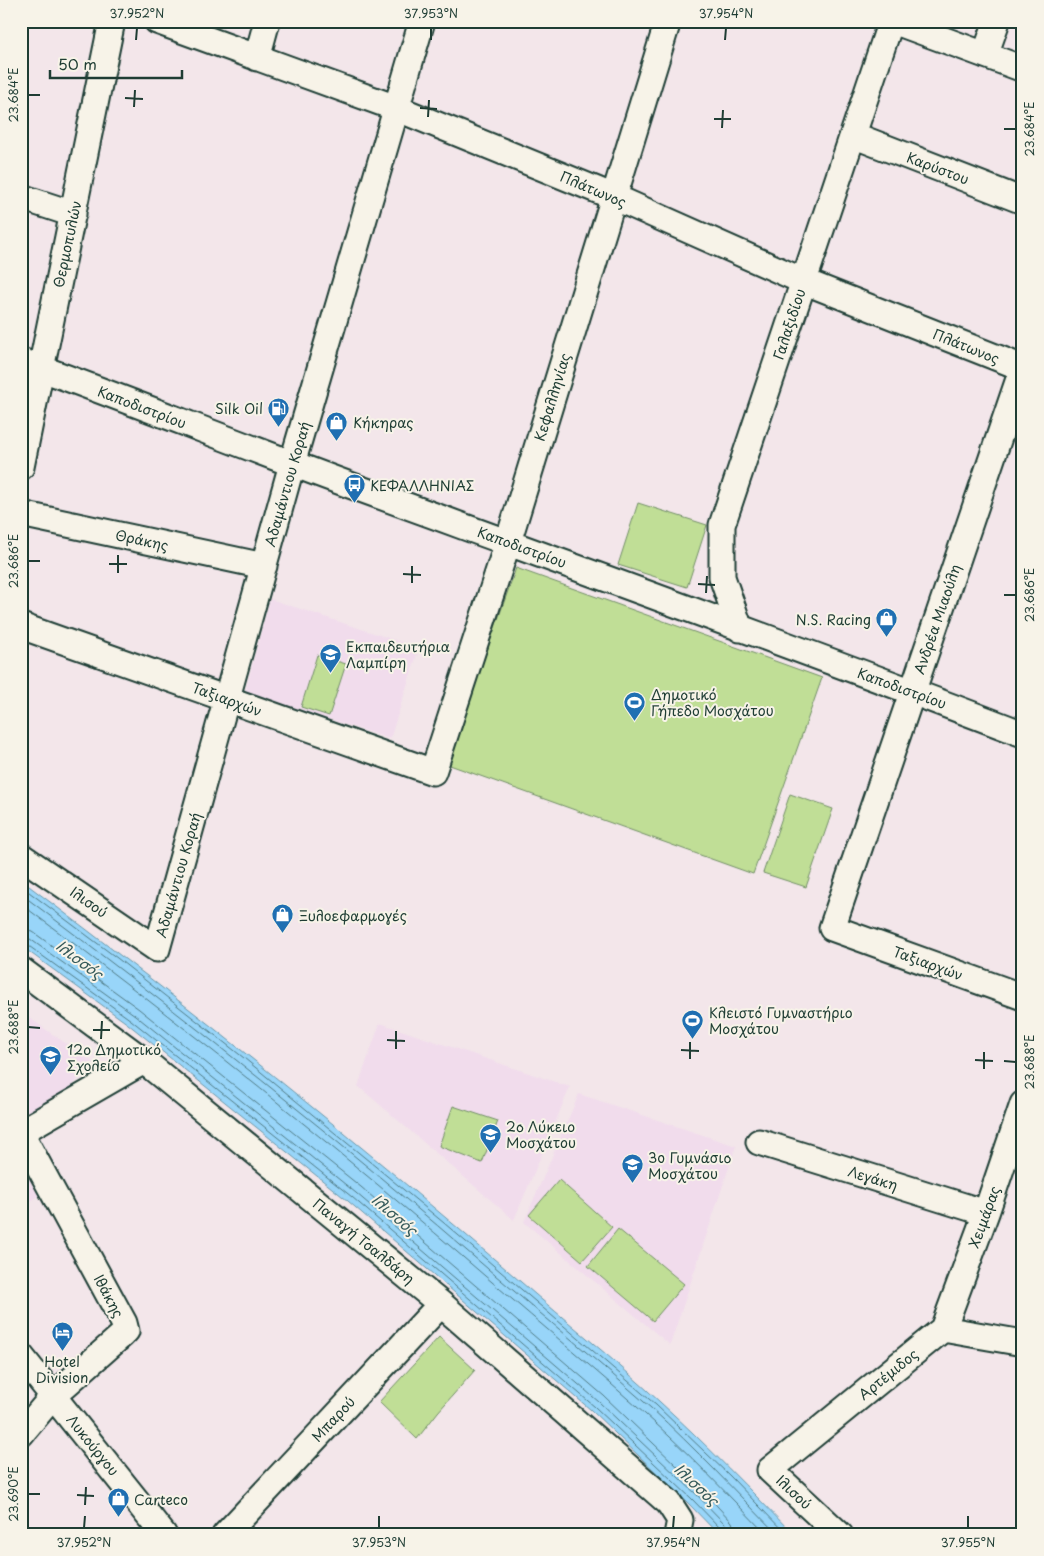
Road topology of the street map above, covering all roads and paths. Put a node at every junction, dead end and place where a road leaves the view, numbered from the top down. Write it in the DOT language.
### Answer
graph roads {
  1 [pos="112,21"];
  2 [pos="157,21"];
  3 [pos="267,21"];
  4 [pos="422,21"];
  5 [pos="668,21"];
  6 [pos="892,21"];
  7 [pos="997,21"];
  8 [pos="985,55"];
  9 [pos="257,58"];
  10 [pos="1023,69"];
  11 [pos="396,108"];
  12 [pos="853,136"];
  13 [pos="21,197"];
  14 [pos="614,197"];
  15 [pos="1023,201"];
  16 [pos="73,214"];
  17 [pos="804,281"];
  18 [pos="31,365"];
  19 [pos="1023,368"];
  20 [pos="292,464"];
  21 [pos="21,467"];
  22 [pos="21,514"];
  23 [pos="508,542"];
  24 [pos="264,566"];
  25 [pos="21,626"];
  26 [pos="740,628"];
  27 [pos="912,691"];
  28 [pos="227,699"];
  29 [pos="1023,734"];
  30 [pos="434,772"];
  31 [pos="21,856"];
  32 [pos="832,928"];
  33 [pos="157,949"];
  34 [pos="21,970"];
  35 [pos="1023,997"];
  36 [pos="144,1061"];
  37 [pos="1023,1104"];
  38 [pos="21,1133"];
  39 [pos="759,1142"];
  40 [pos="986,1213"];
  41 [pos="441,1304"];
  42 [pos="943,1329"];
  43 [pos="1023,1343"];
  44 [pos="21,1356"];
  45 [pos="53,1396"];
  46 [pos="21,1434"];
  47 [pos="770,1470"];
  48 [pos="164,1535"];
  49 [pos="225,1535"];
  50 [pos="677,1535"];
  51 [pos="840,1535"];
  1 -- 16 [label="street, Θερμοπυλών"];
  2 -- 9 [label="street, Πλάτωνος"];
  3 -- 9 [label="street"];
  4 -- 11 [label="street, Αδαμάντιου Κοραή"];
  5 -- 14 [label="street, Κεφαλληνίας"];
  6 -- 8 [label="street"];
  6 -- 12 [label="street, Γαλαξιδίου"];
  7 -- 8 [label="street"];
  8 -- 10 [label="street"];
  9 -- 11 [label="street, Πλάτωνος"];
  11 -- 14 [label="street, Πλάτωνος"];
  11 -- 20 [label="street, Αδαμάντιου Κοραή"];
  12 -- 15 [label="street, Καρύστου"];
  12 -- 17 [label="street, Γαλαξιδίου"];
  13 -- 16 [label="street"];
  14 -- 17 [label="street, Πλάτωνος"];
  14 -- 23 [label="street, Κεφαλληνίας"];
  16 -- 18 [label="street, Θερμοπυλών"];
  17 -- 19 [label="street, Πλάτωνος"];
  17 -- 26 [label="street, Γαλαξιδίου"];
  18 -- 20 [label="street, Καποδιστρίου"];
  18 -- 21 [label="street, Θερμοπυλών"];
  19 -- 27 [label="street, Ανδρέα Μιαούλη"];
  20 -- 23 [label="street, Καποδιστρίου"];
  20 -- 24 [label="street, Αδαμάντιου Κοραή"];
  22 -- 24 [label="street, Θράκης"];
  23 -- 26 [label="street, Καποδιστρίου"];
  23 -- 30 [label="street, Κεφαλληνίας"];
  24 -- 28 [label="street, Αδαμάντιου Κοραή"];
  25 -- 28 [label="street, Ταξιαρχών"];
  26 -- 27 [label="street, Καποδιστρίου"];
  27 -- 29 [label="street, Καποδιστρίου"];
  27 -- 32 [label="street, Ανδρέα Μιαούλη"];
  28 -- 30 [label="street, Ταξιαρχών"];
  28 -- 33 [label="street, Αδαμάντιου Κοραή"];
  31 -- 33 [label="street, Ιλισού"];
  32 -- 35 [label="street, Ταξιαρχών"];
  34 -- 36 [label="street, Παναγή Τσαλδάρη"];
  36 -- 38 [label="street"];
  36 -- 41 [label="street, Παναγή Τσαλδάρη"];
  37 -- 40 [label="street, Χειμάρας"];
  38 -- 45 [label="street, Ιθάκης"];
  39 -- 40 [label="street, Λεγάκη"];
  40 -- 42 [label="street, Χειμάρας"];
  41 -- 49 [label="street, Μπαρού"];
  41 -- 50 [label="street, Παναγή Τσαλδάρη"];
  42 -- 43 [label="street"];
  42 -- 47 [label="street, Αρτέμιδος"];
  44 -- 45 [label="street, Λυκούργου"];
  45 -- 46 [label="street, Ιθάκης"];
  45 -- 48 [label="street, Λυκούργου"];
  47 -- 51 [label="street, Ιλισού"];
}
